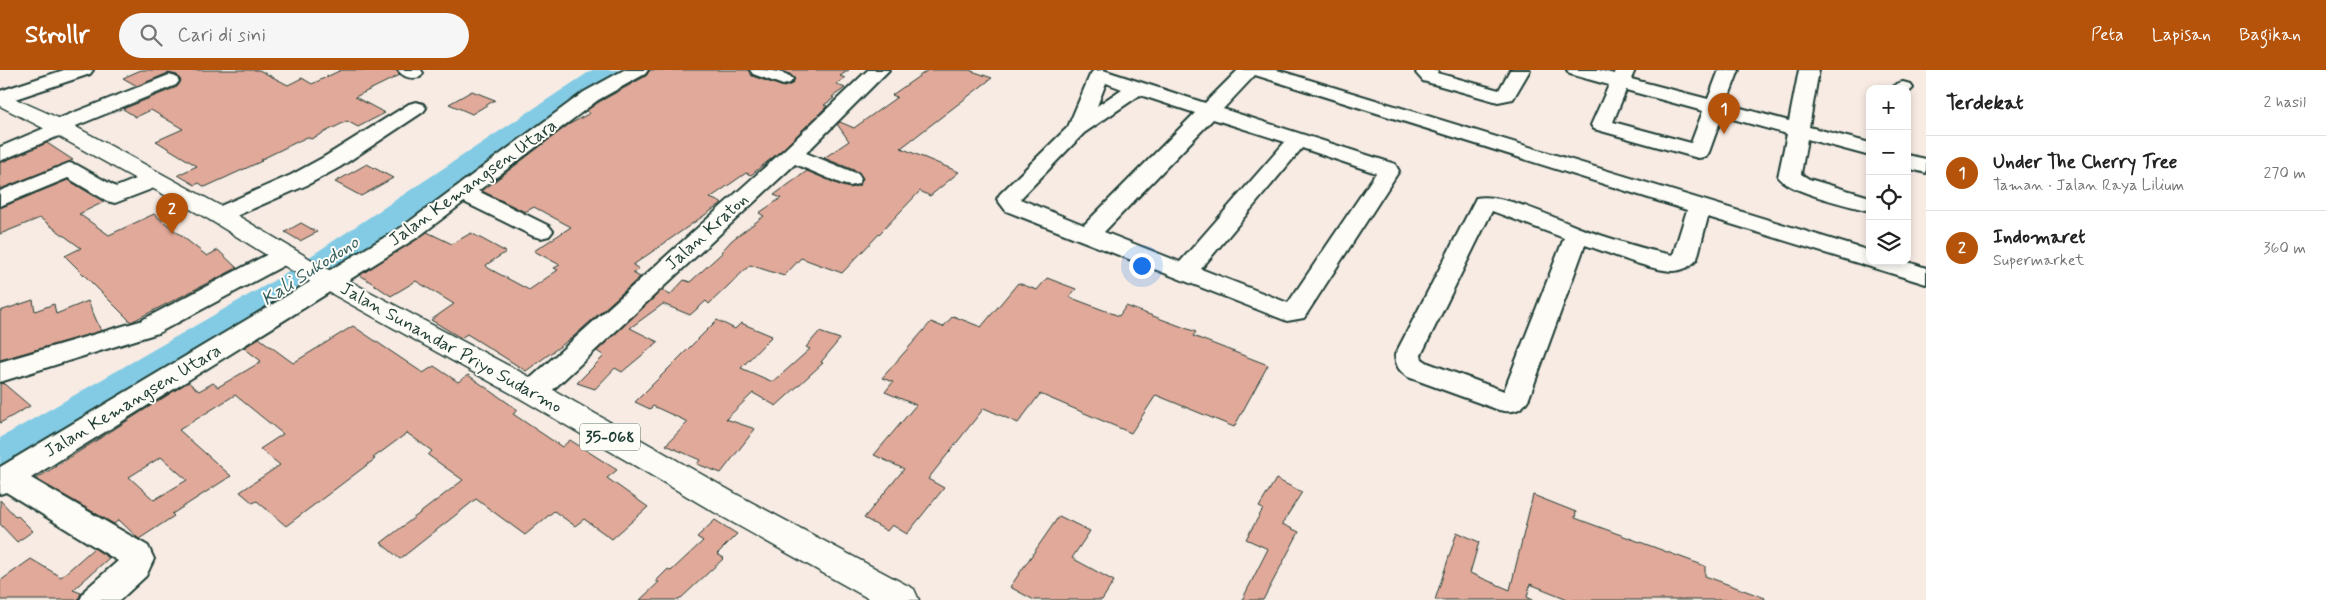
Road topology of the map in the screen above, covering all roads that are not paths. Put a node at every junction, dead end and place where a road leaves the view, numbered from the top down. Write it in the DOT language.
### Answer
graph roads {
  1 [pos="84,70"];
  2 [pos="638,70"];
  3 [pos="760,70"];
  4 [pos="879,70"];
  5 [pos="1249,70"];
  6 [pos="1257,70"];
  7 [pos="1428,70"];
  8 [pos="1520,70"];
  9 [pos="1577,70"];
  10 [pos="1729,70"];
  11 [pos="1810,70"];
  12 [pos="1622,76"];
  13 [pos="783,79"];
  14 [pos="169,81"];
  15 [pos="1138,87"];
  16 [pos="0,98"];
  17 [pos="416,108"];
  18 [pos="1716,108"];
  19 [pos="1211,110"];
  20 [pos="59,127"];
  21 [pos="1077,129"];
  22 [pos="1798,131"];
  23 [pos="1298,140"];
  24 [pos="1866,149"];
  25 [pos="0,155"];
  26 [pos="792,155"];
  27 [pos="1911,162"];
  28 [pos="1926,166"];
  29 [pos="850,179"];
  30 [pos="154,180"];
  31 [pos="464,193"];
  32 [pos="0,199"];
  33 [pos="1866,203"];
  34 [pos="1699,206"];
  35 [pos="219,215"];
  36 [pos="541,231"];
  37 [pos="1089,234"];
  38 [pos="1576,235"];
  39 [pos="288,257"];
  40 [pos="1866,258"];
  41 [pos="1890,265"];
  42 [pos="1184,273"];
  43 [pos="1926,276"];
  44 [pos="324,278"];
  45 [pos="0,372"];
  46 [pos="533,392"];
  47 [pos="3,480"];
  48 [pos="97,600"];
  49 [pos="902,600"];
  1 -- 16 [label="street"];
  2 -- 31 [label="street, Jalan Kemangsen Utara"];
  3 -- 13 [label="street"];
  4 -- 26 [label="street, Jalan Kraton"];
  5 -- 19 [label="street"];
  6 -- 34 [label="street"];
  7 -- 8 [label="street"];
  9 -- 12 [label="street"];
  10 -- 18 [label="street"];
  11 -- 22 [label="street"];
  12 -- 18 [label="street"];
  12 -- 18 [label="street"];
  14 -- 20 [label="street"];
  15 -- 19 [label="street"];
  15 -- 21 [label="street"];
  15 -- 21 [label="street"];
  16 -- 20 [label="main road, Jalan Sunandar Priyo Sudarmo / 35-068"];
  17 -- 35 [label="street"];
  18 -- 22 [label="street"];
  19 -- 23 [label="street"];
  19 -- 37 [label="street"];
  20 -- 25 [label="street"];
  20 -- 30 [label="main road, Jalan Sunandar Priyo Sudarmo / 35-068"];
  21 -- 37 [label="street"];
  22 -- 24 [label="street"];
  22 -- 33 [label="street"];
  23 -- 42 [label="street"];
  23 -- 42 [label="street"];
  26 -- 29 [label="street"];
  26 -- 46 [label="street, Jalan Kraton"];
  27 -- 28 [label="street"];
  30 -- 32 [label="street"];
  30 -- 35 [label="main road, Jalan Sunandar Priyo Sudarmo / 35-068"];
  31 -- 36 [label="street"];
  31 -- 44 [label="street, Jalan Kemangsen Utara"];
  34 -- 38 [label="street"];
  34 -- 40 [label="street"];
  35 -- 39 [label="main road, Jalan Sunandar Priyo Sudarmo / 35-068"];
  37 -- 42 [label="street"];
  38 -- 38 [label="street"];
  39 -- 44 [label="main road, Jalan Sunandar Priyo Sudarmo / 35-068"];
  39 -- 45 [label="street"];
  41 -- 43 [label="street"];
  44 -- 46 [label="main road, Jalan Sunandar Priyo Sudarmo / 35-068"];
  44 -- 47 [label="street, Jalan Kemangsen Utara"];
  46 -- 49 [label="main road, Jalan Sunandar Priyo Sudarmo / 35-068"];
  47 -- 48 [label="street"];
}
